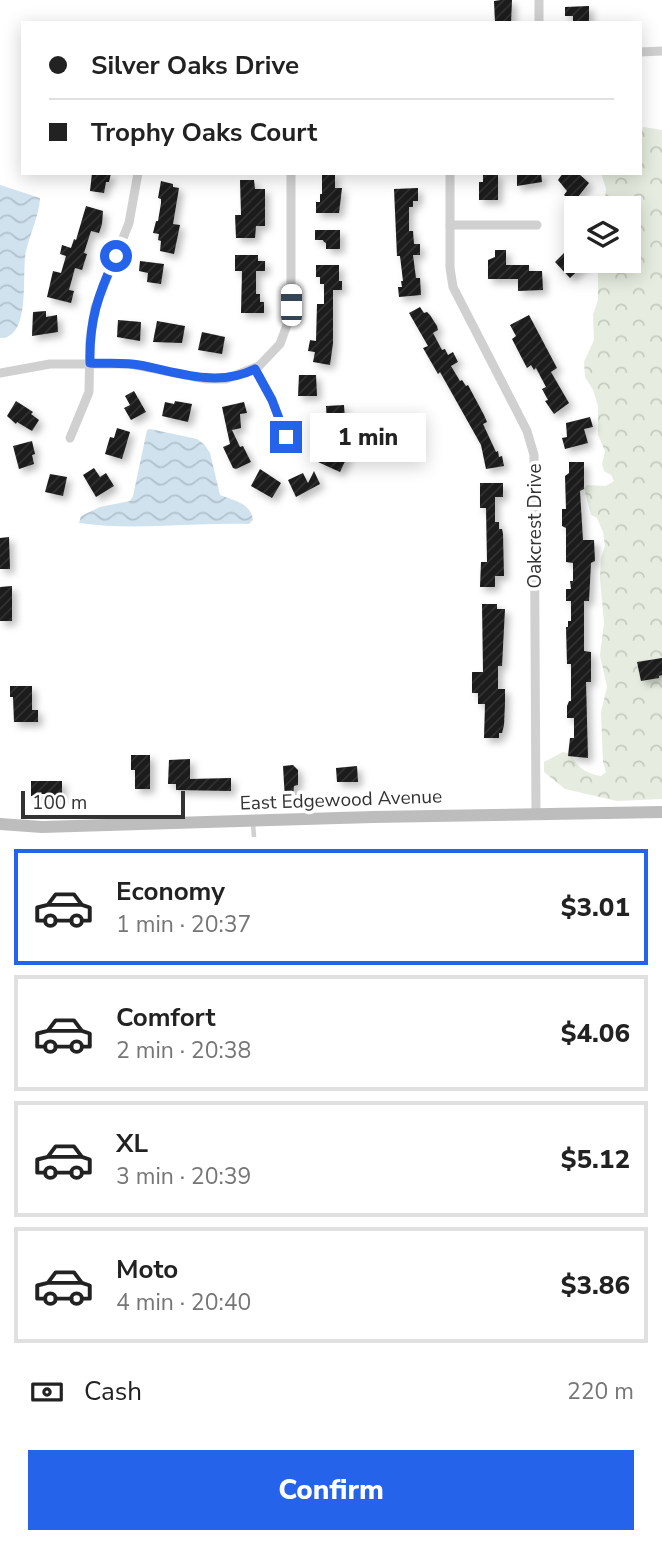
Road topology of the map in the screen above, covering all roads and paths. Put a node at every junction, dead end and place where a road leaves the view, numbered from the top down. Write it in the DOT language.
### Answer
graph roads {
  1 [pos="539,0"];
  2 [pos="539,21"];
  3 [pos="662,51"];
  4 [pos="642,52"];
  5 [pos="138,175"];
  6 [pos="291,175"];
  7 [pos="450,175"];
  8 [pos="450,225"];
  9 [pos="537,225"];
  10 [pos="90,363"];
  11 [pos="255,369"];
  12 [pos="0,373"];
  13 [pos="286,437"];
  14 [pos="70,438"];
  15 [pos="662,813"];
  16 [pos="536,815"];
  17 [pos="253,822"];
  18 [pos="0,824"];
  19 [pos="21,827"];
  20 [pos="0,832"];
  21 [pos="254,837"];
  1 -- 2 [label="street"];
  3 -- 4 [label="street"];
  5 -- 10 [label="street"];
  6 -- 11 [label="street"];
  7 -- 8 [label="street, Oakcrest Drive"];
  8 -- 9 [label="street"];
  8 -- 16 [label="street, Oakcrest Drive"];
  10 -- 11 [label="street"];
  10 -- 12 [label="street"];
  10 -- 14 [label="street"];
  11 -- 13 [label="street"];
  15 -- 16 [label="main road, East Edgewood Avenue"];
  16 -- 17 [label="main road, East Edgewood Avenue"];
  17 -- 19 [label="main road, East Edgewood Avenue"];
  17 -- 21 [label="lane"];
  18 -- 19 [label="main road"];
  19 -- 20 [label="main road"];
}
